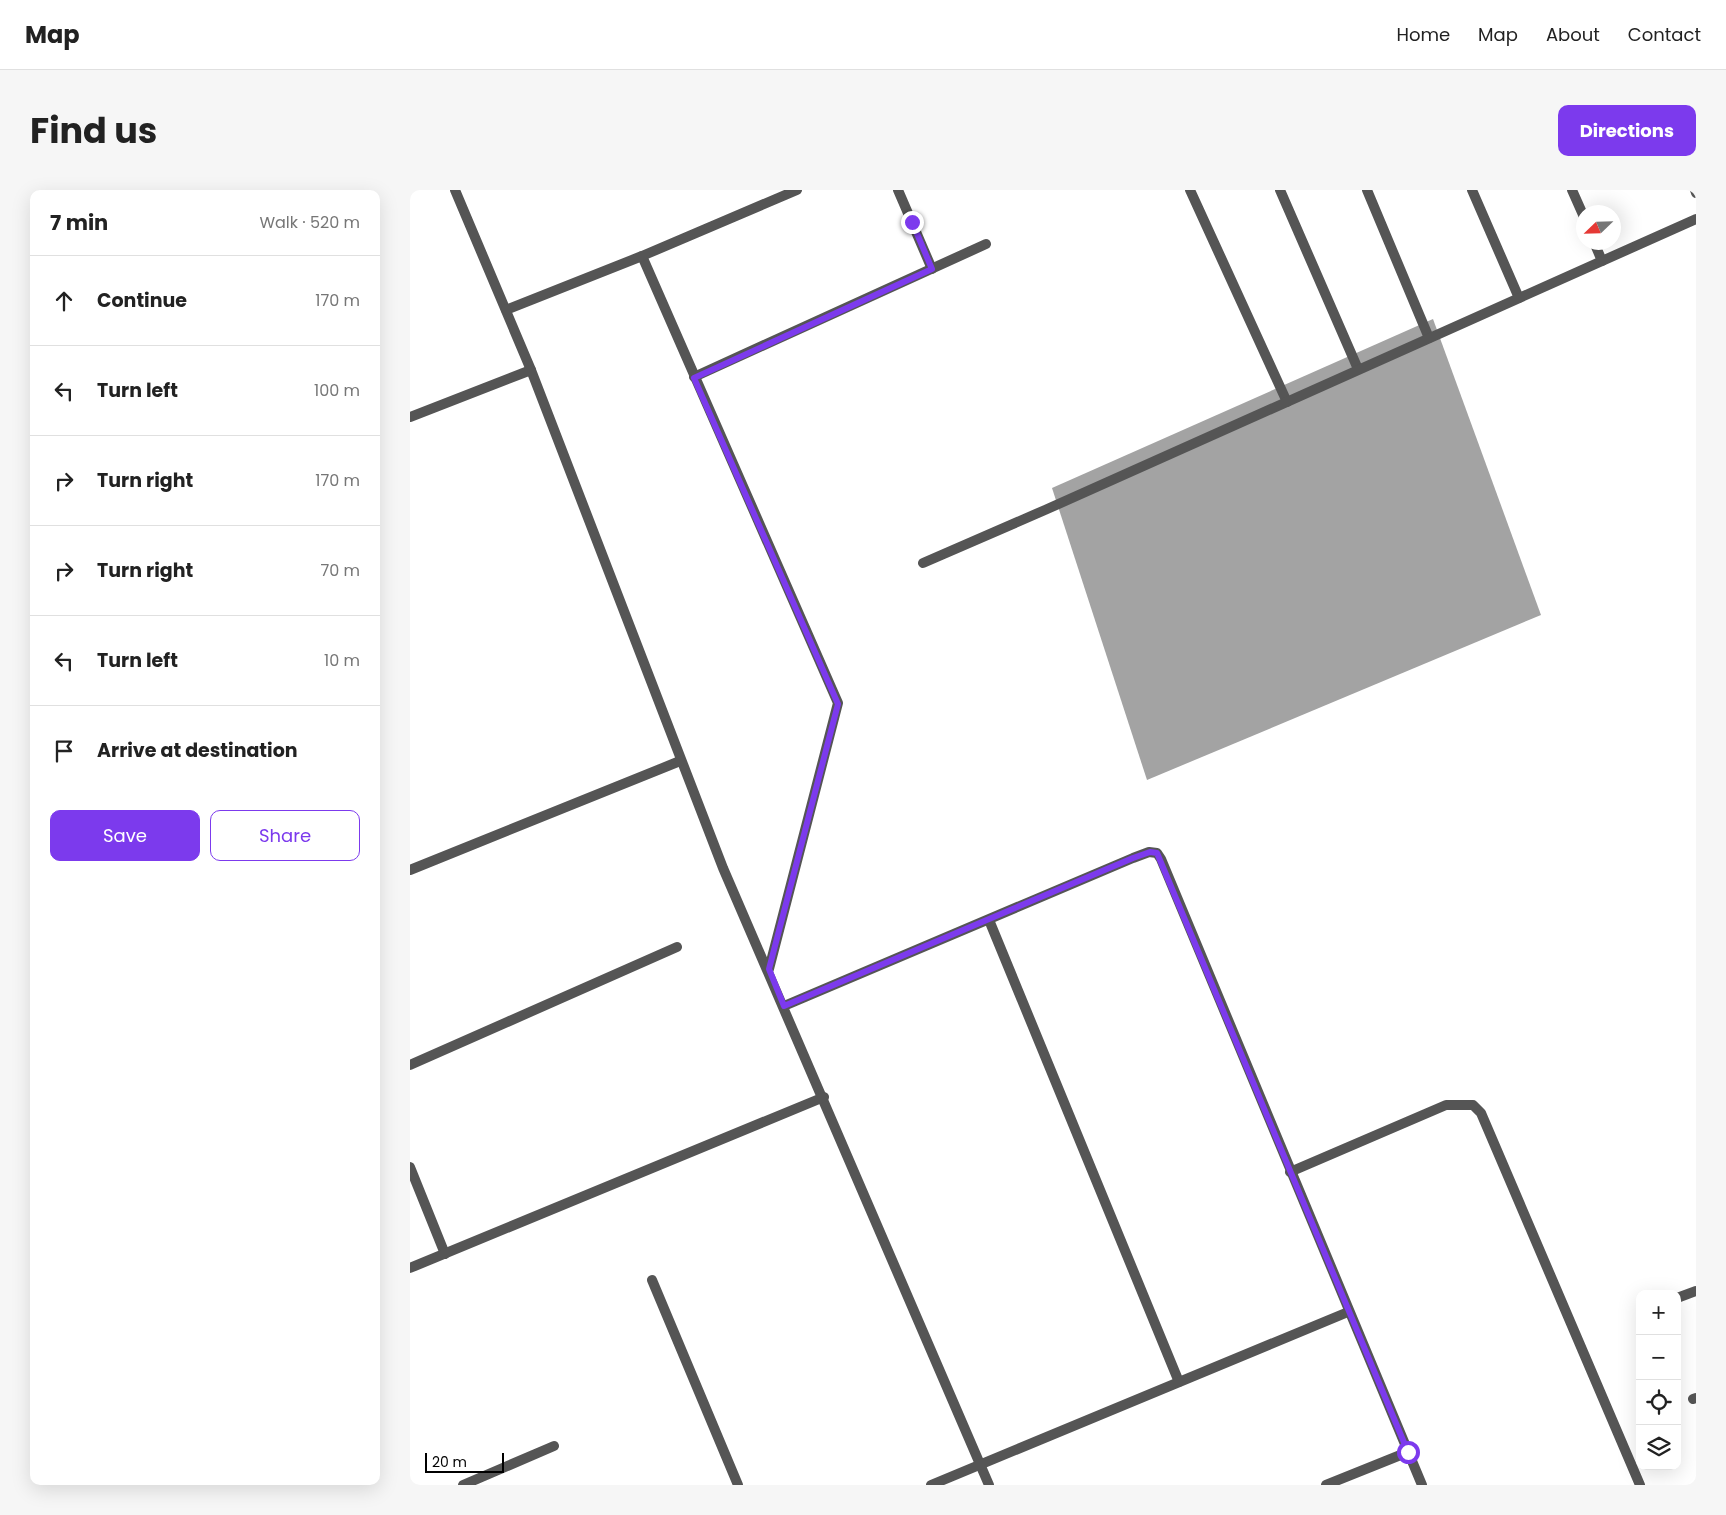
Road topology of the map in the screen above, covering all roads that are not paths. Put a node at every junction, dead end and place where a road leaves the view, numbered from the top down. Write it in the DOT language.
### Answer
graph roads {
  1 [pos="454,190"];
  2 [pos="797,190"];
  3 [pos="898,190"];
  4 [pos="1190,190"];
  5 [pos="1280,190"];
  6 [pos="1367,190"];
  7 [pos="1472,190"];
  8 [pos="1572,190"];
  9 [pos="1579,205"];
  10 [pos="1696,218"];
  11 [pos="986,244"];
  12 [pos="1597,250"];
  13 [pos="642,256"];
  14 [pos="1602,261"];
  15 [pos="932,269"];
  16 [pos="1519,298"];
  17 [pos="506,310"];
  18 [pos="1429,338"];
  19 [pos="531,370"];
  20 [pos="1358,370"];
  21 [pos="694,378"];
  22 [pos="1287,402"];
  23 [pos="410,417"];
  24 [pos="923,563"];
  25 [pos="680,761"];
  26 [pos="410,870"];
  27 [pos="989,920"];
  28 [pos="677,947"];
  29 [pos="769,969"];
  30 [pos="784,1006"];
  31 [pos="410,1065"];
  32 [pos="824,1097"];
  33 [pos="410,1167"];
  34 [pos="1290,1172"];
  35 [pos="445,1254"];
  36 [pos="410,1268"];
  37 [pos="652,1280"];
  38 [pos="1696,1291"];
  39 [pos="1681,1297"];
  40 [pos="1348,1312"];
  41 [pos="1179,1382"];
  42 [pos="554,1446"];
  43 [pos="1408,1452"];
  44 [pos="980,1465"];
  45 [pos="463,1485"];
  46 [pos="738,1485"];
  47 [pos="931,1485"];
  48 [pos="989,1485"];
  49 [pos="1326,1485"];
  50 [pos="1422,1485"];
  51 [pos="1640,1485"];
  1 -- 17 [label="street"];
  2 -- 13 [label="street"];
  3 -- 15 [label="street"];
  4 -- 22 [label="street"];
  5 -- 20 [label="street"];
  6 -- 18 [label="street"];
  7 -- 16 [label="street"];
  8 -- 9 [label="street"];
  10 -- 14 [label="street"];
  11 -- 15 [label="street"];
  12 -- 14 [label="street"];
  13 -- 17 [label="street"];
  13 -- 21 [label="street"];
  14 -- 16 [label="street"];
  15 -- 21 [label="street"];
  16 -- 18 [label="street"];
  17 -- 19 [label="street"];
  18 -- 20 [label="street"];
  19 -- 23 [label="street"];
  19 -- 25 [label="street"];
  20 -- 22 [label="street"];
  21 -- 29 [label="street"];
  22 -- 24 [label="street"];
  25 -- 26 [label="street"];
  25 -- 29 [label="street"];
  27 -- 30 [label="street"];
  27 -- 34 [label="street"];
  27 -- 41 [label="street"];
  28 -- 31 [label="street"];
  29 -- 30 [label="street"];
  30 -- 32 [label="street"];
  32 -- 35 [label="street"];
  32 -- 44 [label="street"];
  33 -- 35 [label="street"];
  34 -- 40 [label="street"];
  34 -- 51 [label="street"];
  35 -- 36 [label="street"];
  37 -- 46 [label="street"];
  38 -- 39 [label="street"];
  40 -- 41 [label="street"];
  40 -- 43 [label="street"];
  41 -- 44 [label="street"];
  42 -- 45 [label="street"];
  43 -- 49 [label="street"];
  43 -- 50 [label="street"];
  44 -- 47 [label="street"];
  44 -- 48 [label="street"];
}
